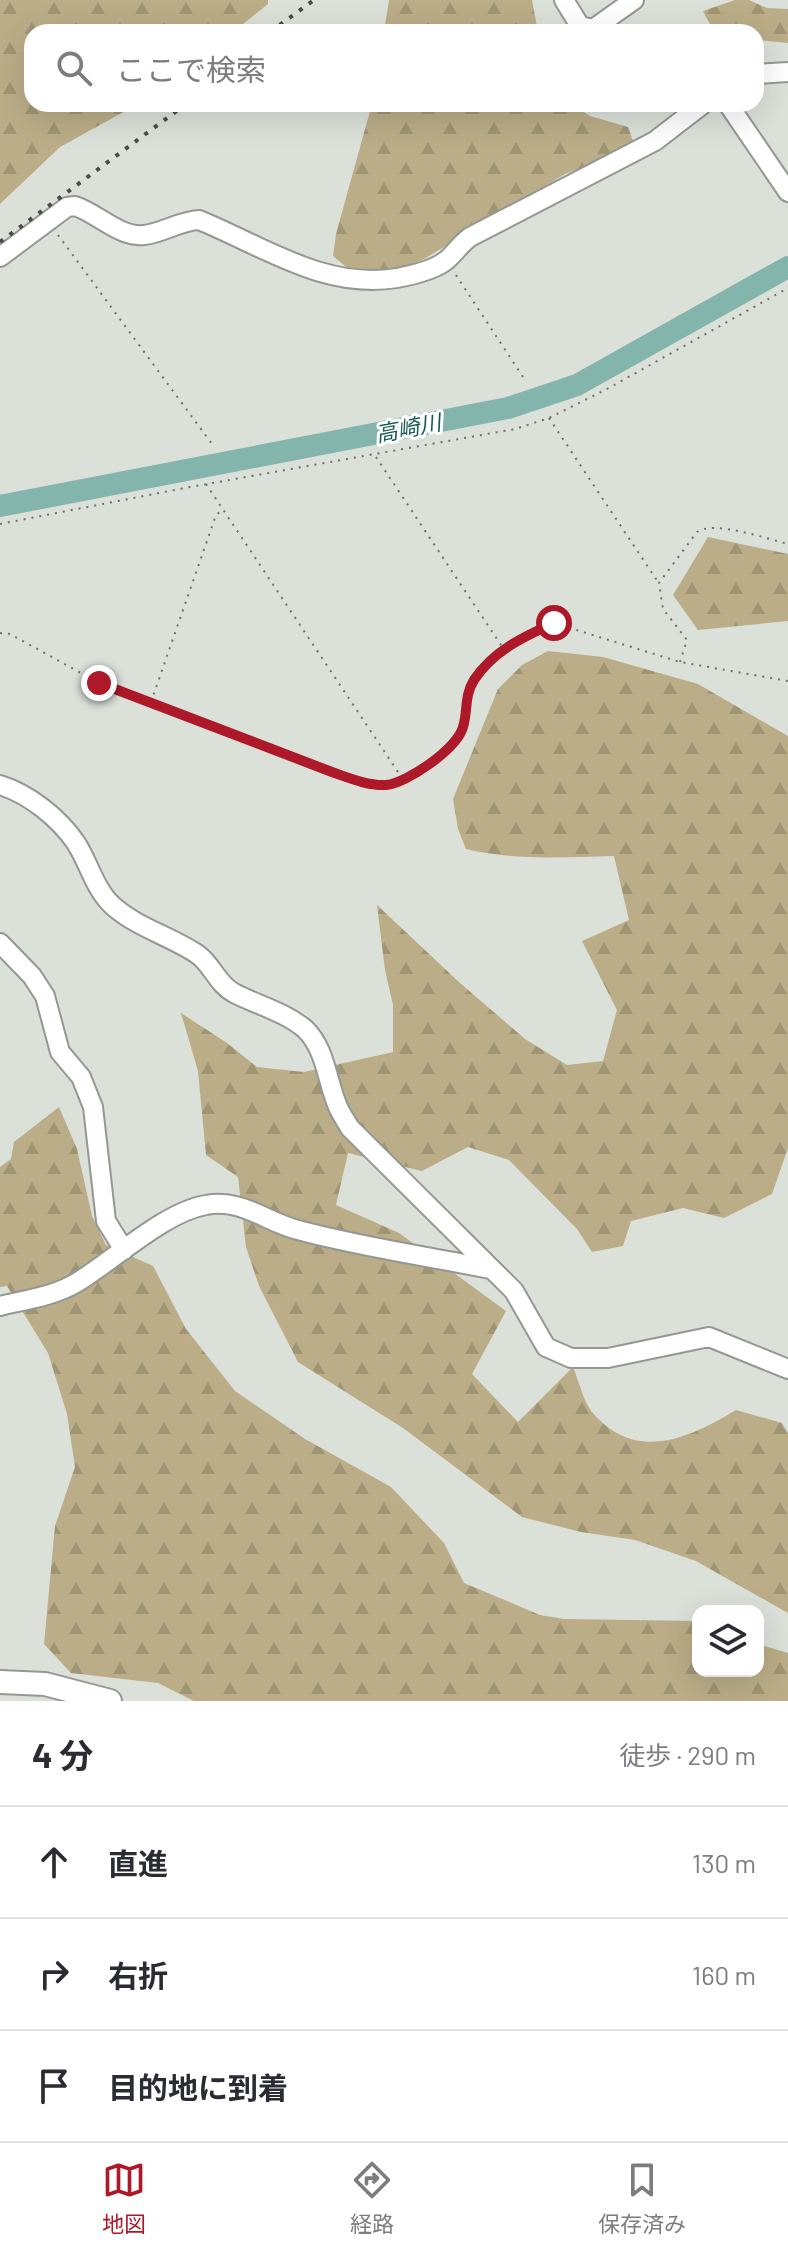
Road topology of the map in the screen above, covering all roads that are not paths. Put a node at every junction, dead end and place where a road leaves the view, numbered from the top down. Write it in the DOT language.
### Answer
graph roads {
  1 [pos="564,0"];
  2 [pos="634,0"];
  3 [pos="579,24"];
  4 [pos="600,24"];
  5 [pos="788,72"];
  6 [pos="764,74"];
  7 [pos="693,112"];
  8 [pos="733,112"];
  9 [pos="788,192"];
  10 [pos="0,257"];
  11 [pos="0,785"];
  12 [pos="0,943"];
  13 [pos="124,1250"];
  14 [pos="490,1269"];
  15 [pos="0,1306"];
  16 [pos="788,1369"];
  17 [pos="0,1682"];
  18 [pos="110,1701"];
  1 -- 3 [label="street"];
  2 -- 4 [label="street"];
  5 -- 6 [label="street"];
  7 -- 10 [label="street"];
  8 -- 9 [label="street"];
  11 -- 14 [label="street"];
  12 -- 13 [label="street"];
  13 -- 14 [label="street"];
  13 -- 15 [label="street"];
  14 -- 16 [label="street"];
  17 -- 18 [label="main road"];
}
